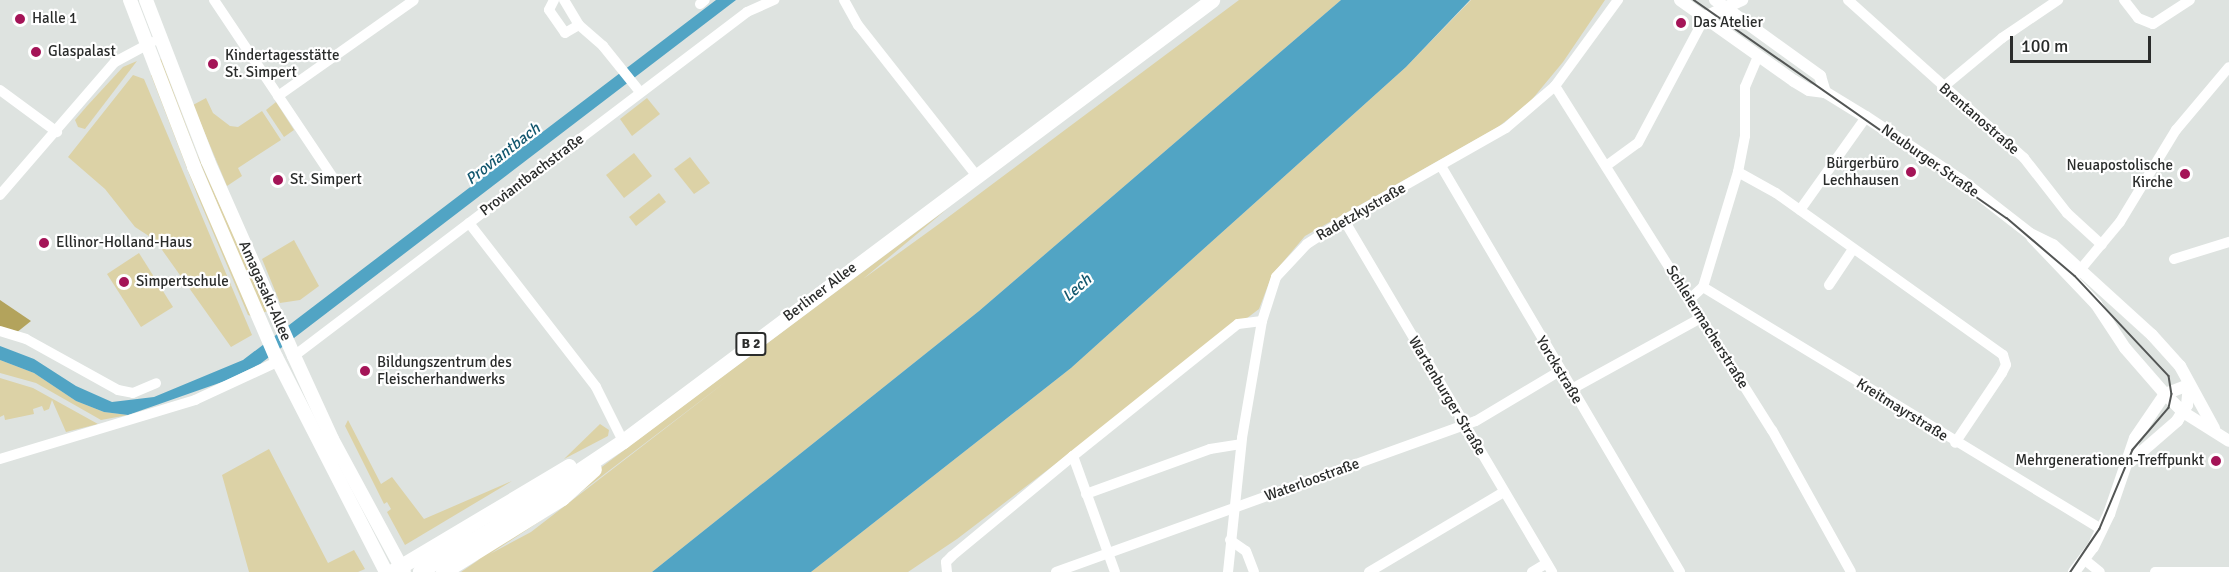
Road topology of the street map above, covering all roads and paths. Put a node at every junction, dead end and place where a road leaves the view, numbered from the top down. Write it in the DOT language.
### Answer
graph roads {
  1 [pos="130,0"];
  2 [pos="146,0"];
  3 [pos="214,0"];
  4 [pos="414,0"];
  5 [pos="564,0"];
  6 [pos="774,0"];
  7 [pos="844,0"];
  8 [pos="1212,0"];
  9 [pos="1618,0"];
  10 [pos="1680,0"];
  11 [pos="1742,0"];
  12 [pos="1848,0"];
  13 [pos="2058,0"];
  14 [pos="2124,0"];
  15 [pos="2190,0"];
  16 [pos="551,2"];
  17 [pos="1720,3"];
  18 [pos="1705,17"];
  19 [pos="579,25"];
  20 [pos="161,39"];
  21 [pos="146,45"];
  22 [pos="1758,57"];
  23 [pos="2229,67"];
  24 [pos="1555,86"];
  25 [pos="637,88"];
  26 [pos="1942,88"];
  27 [pos="4,92"];
  28 [pos="1825,92"];
  29 [pos="278,96"];
  30 [pos="0,105"];
  31 [pos="1866,117"];
  32 [pos="57,132"];
  33 [pos="1441,166"];
  34 [pos="1606,166"];
  35 [pos="1738,172"];
  36 [pos="975,175"];
  37 [pos="337,184"];
  38 [pos="0,195"];
  39 [pos="1800,210"];
  40 [pos="1344,220"];
  41 [pos="469,223"];
  42 [pos="2031,234"];
  43 [pos="2229,242"];
  44 [pos="2102,245"];
  45 [pos="1853,249"];
  46 [pos="2174,259"];
  47 [pos="2082,269"];
  48 [pos="2073,279"];
  49 [pos="1829,285"];
  50 [pos="1703,287"];
  51 [pos="1690,299"];
  52 [pos="1701,318"];
  53 [pos="1262,321"];
  54 [pos="0,332"];
  55 [pos="292,352"];
  56 [pos="278,359"];
  57 [pos="1560,371"];
  58 [pos="156,383"];
  59 [pos="2189,385"];
  60 [pos="1570,390"];
  61 [pos="2165,394"];
  62 [pos="2183,412"];
  63 [pos="1465,425"];
  64 [pos="2214,428"];
  65 [pos="2229,441"];
  66 [pos="620,442"];
  67 [pos="1955,443"];
  68 [pos="1242,444"];
  69 [pos="1073,456"];
  70 [pos="0,459"];
  71 [pos="2130,462"];
  72 [pos="1504,492"];
  73 [pos="1086,494"];
  74 [pos="1234,508"];
  75 [pos="2102,530"];
  76 [pos="1230,540"];
  77 [pos="1108,553"];
  78 [pos="2085,560"];
  79 [pos="947,567"];
  80 [pos="1550,568"];
  81 [pos="398,570"];
  82 [pos="420,571"];
  83 [pos="386,572"];
  84 [pos="443,572"];
  85 [pos="1056,572"];
  86 [pos="1115,572"];
  87 [pos="1228,572"];
  88 [pos="1254,572"];
  89 [pos="1369,572"];
  90 [pos="1532,572"];
  91 [pos="1680,572"];
  92 [pos="1851,572"];
  93 [pos="2074,572"];
  94 [pos="2100,572"];
  95 [pos="2155,572"];
  96 [pos="2229,572"];
  1 -- 21 [label="main road, Amagasaki-Allee"];
  2 -- 20 [label="main road, Amagasaki-Allee"];
  3 -- 29 [label="street"];
  4 -- 29 [label="street"];
  5 -- 19 [label="street"];
  6 -- 25 [label="street, Proviantbachstraße"];
  7 -- 36 [label="street"];
  8 -- 36 [label="main road, Berliner Allee / B 2"];
  9 -- 24 [label="street, Radetzkystraße"];
  10 -- 18 [label="street, Neuburger Straße"];
  11 -- 17 [label="street"];
  12 -- 26 [label="street, Brentanostraße"];
  13 -- 26 [label="street"];
  14 -- 15 [label="street"];
  16 -- 19 [label="street"];
  17 -- 18 [label="street"];
  17 -- 28 [label="street, Neuburger Straße"];
  18 -- 22 [label="street, Neuburger Straße"];
  18 -- 34 [label="street"];
  19 -- 25 [label="street"];
  20 -- 21 [label="street"];
  20 -- 55 [label="main road, Amagasaki-Allee"];
  21 -- 32 [label="street"];
  21 -- 56 [label="main road, Amagasaki-Allee"];
  22 -- 28 [label="street, Neuburger Straße"];
  22 -- 35 [label="street"];
  23 -- 44 [label="street"];
  24 -- 33 [label="street, Radetzkystraße"];
  24 -- 34 [label="street, Schleiermacherstraße"];
  25 -- 41 [label="street, Proviantbachstraße"];
  26 -- 44 [label="street, Brentanostraße"];
  27 -- 30 [label="street"];
  27 -- 32 [label="street"];
  28 -- 31 [label="street, Neuburger Straße"];
  29 -- 37 [label="street"];
  31 -- 39 [label="street"];
  31 -- 42 [label="street, Neuburger Straße"];
  32 -- 38 [label="street"];
  33 -- 40 [label="street, Radetzkystraße"];
  33 -- 57 [label="street, Yorckstraße"];
  34 -- 51 [label="street, Schleiermacherstraße"];
  35 -- 39 [label="street"];
  35 -- 50 [label="street"];
  36 -- 66 [label="main road, Berliner Allee / B 2"];
  39 -- 45 [label="street"];
  40 -- 53 [label="street, Radetzkystraße"];
  40 -- 63 [label="street, Wartenburger Straße"];
  41 -- 55 [label="street, Proviantbachstraße"];
  41 -- 66 [label="street"];
  42 -- 47 [label="street, Neuburger Straße"];
  42 -- 48 [label="street, Neuburger Straße"];
  43 -- 46 [label="street"];
  44 -- 47 [label="street"];
  45 -- 49 [label="street"];
  45 -- 67 [label="street"];
  47 -- 48 [label="street"];
  47 -- 59 [label="street, Neuburger Straße"];
  48 -- 61 [label="street, Neuburger Straße"];
  50 -- 51 [label="street"];
  50 -- 67 [label="street, Kreitmayrstraße"];
  51 -- 52 [label="street, Schleiermacherstraße"];
  52 -- 60 [label="street"];
  52 -- 92 [label="street, Schleiermacherstraße"];
  53 -- 68 [label="street, Radetzkystraße"];
  53 -- 69 [label="street"];
  54 -- 58 [label="street"];
  55 -- 81 [label="main road, Amagasaki-Allee"];
  56 -- 70 [label="street"];
  56 -- 83 [label="main road, Amagasaki-Allee"];
  57 -- 60 [label="street, Yorckstraße"];
  57 -- 63 [label="street, Waterloostraße"];
  59 -- 61 [label="street"];
  59 -- 62 [label="street"];
  59 -- 64 [label="street, Neuburger Straße"];
  60 -- 91 [label="street, Yorckstraße"];
  61 -- 62 [label="street, Neuburger Straße"];
  61 -- 71 [label="street"];
  62 -- 64 [label="street, Neuburger Straße"];
  62 -- 71 [label="street"];
  63 -- 72 [label="street, Wartenburger Straße"];
  63 -- 74 [label="street, Waterloostraße"];
  64 -- 65 [label="street, Neuburger Straße"];
  66 -- 81 [label="main road"];
  66 -- 82 [label="main road, Berliner Allee / B 2"];
  66 -- 84 [label="main road"];
  67 -- 75 [label="street, Kreitmayrstraße"];
  68 -- 73 [label="street"];
  68 -- 74 [label="street, Radetzkystraße"];
  69 -- 73 [label="street"];
  69 -- 79 [label="street"];
  71 -- 75 [label="street"];
  72 -- 80 [label="street, Wartenburger Straße"];
  72 -- 89 [label="street"];
  73 -- 77 [label="street"];
  74 -- 76 [label="street, Radetzkystraße"];
  74 -- 77 [label="street, Waterloostraße"];
  75 -- 78 [label="street"];
  76 -- 87 [label="street, Radetzkystraße"];
  76 -- 88 [label="street"];
  77 -- 85 [label="street, Waterloostraße"];
  77 -- 86 [label="street"];
  78 -- 93 [label="street"];
  78 -- 94 [label="street"];
  80 -- 90 [label="street"];
  95 -- 96 [label="street"];
}
